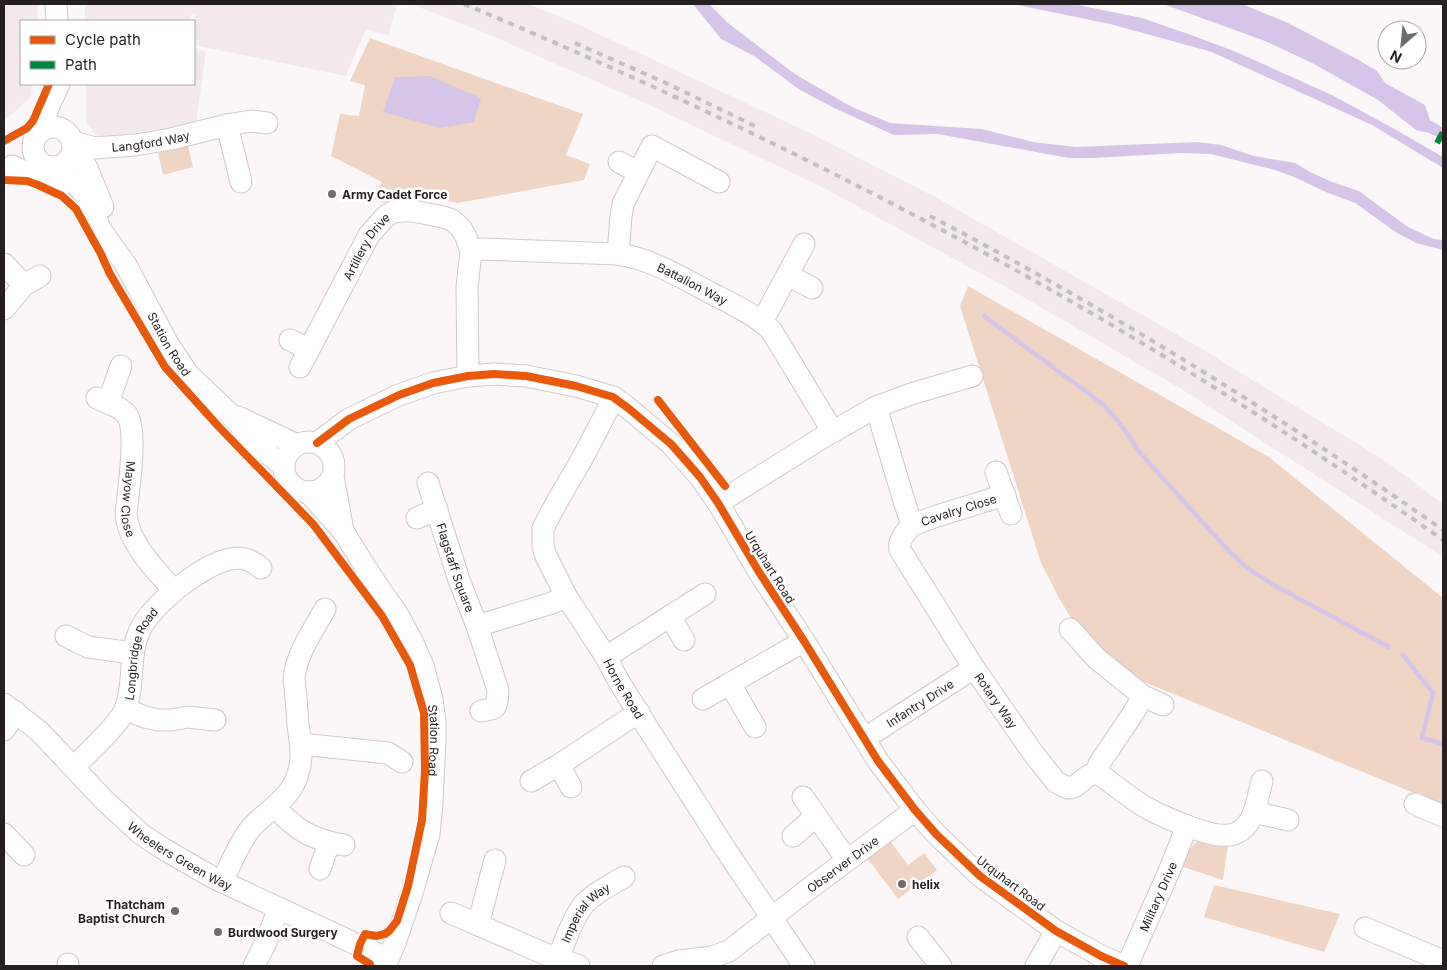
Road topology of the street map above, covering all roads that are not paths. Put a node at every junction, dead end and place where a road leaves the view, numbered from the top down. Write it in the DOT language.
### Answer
graph roads {
  1 [pos="56,4"];
  2 [pos="57,20"];
  3 [pos="59,85"];
  4 [pos="266,124"];
  5 [pos="227,125"];
  6 [pos="57,137"];
  7 [pos="620,162"];
  8 [pos="6,163"];
  9 [pos="47,164"];
  10 [pos="638,172"];
  11 [pos="241,182"];
  12 [pos="719,182"];
  13 [pos="100,229"];
  14 [pos="804,244"];
  15 [pos="471,252"];
  16 [pos="618,254"];
  17 [pos="4,264"];
  18 [pos="126,265"];
  19 [pos="788,275"];
  20 [pos="812,288"];
  21 [pos="4,308"];
  22 [pos="762,322"];
  23 [pos="299,352"];
  24 [pos="121,366"];
  25 [pos="468,376"];
  26 [pos="972,376"];
  27 [pos="613,398"];
  28 [pos="876,407"];
  29 [pos="228,412"];
  30 [pos="833,432"];
  31 [pos="320,455"];
  32 [pos="283,466"];
  33 [pos="996,472"];
  34 [pos="428,483"];
  35 [pos="309,493"];
  36 [pos="718,503"];
  37 [pos="437,509"];
  38 [pos="417,518"];
  39 [pos="912,526"];
  40 [pos="343,530"];
  41 [pos="261,568"];
  42 [pos="174,591"];
  43 [pos="705,594"];
  44 [pos="566,596"];
  45 [pos="325,609"];
  46 [pos="670,616"];
  47 [pos="477,626"];
  48 [pos="1070,629"];
  49 [pos="66,636"];
  50 [pos="684,640"];
  51 [pos="804,640"];
  52 [pos="133,653"];
  53 [pos="606,657"];
  54 [pos="974,668"];
  55 [pos="730,684"];
  56 [pos="1135,690"];
  57 [pos="703,700"];
  58 [pos="1163,705"];
  59 [pos="125,709"];
  60 [pos="481,711"];
  61 [pos="639,712"];
  62 [pos="8,715"];
  63 [pos="215,720"];
  64 [pos="755,727"];
  65 [pos="865,738"];
  66 [pos="301,744"];
  67 [pos="394,752"];
  68 [pos="559,765"];
  69 [pos="74,767"];
  70 [pos="1096,773"];
  71 [pos="531,780"];
  72 [pos="1262,781"];
  73 [pos="571,787"];
  74 [pos="804,797"];
  75 [pos="1415,804"];
  76 [pos="275,808"];
  77 [pos="915,810"];
  78 [pos="1254,812"];
  79 [pos="816,816"];
  80 [pos="1443,816"];
  81 [pos="1288,820"];
  82 [pos="1187,826"];
  83 [pos="4,834"];
  84 [pos="793,836"];
  85 [pos="24,855"];
  86 [pos="495,860"];
  87 [pos="847,860"];
  88 [pos="320,869"];
  89 [pos="624,877"];
  90 [pos="222,882"];
  91 [pos="279,908"];
  92 [pos="450,913"];
  93 [pos="772,918"];
  94 [pos="478,925"];
  95 [pos="1366,928"];
  96 [pos="1056,931"];
  97 [pos="918,937"];
  98 [pos="558,958"];
  99 [pos="1414,959"];
  100 [pos="1443,961"];
  101 [pos="386,962"];
  102 [pos="931,963"];
  103 [pos="254,966"];
  104 [pos="579,966"];
  105 [pos="663,966"];
  106 [pos="804,966"];
  107 [pos="1036,966"];
  108 [pos="1126,966"];
  1 -- 2 [label="street"];
  3 -- 6 [label="street"];
  4 -- 5 [label="street, Langford Way"];
  5 -- 6 [label="street, Langford Way"];
  5 -- 11 [label="street"];
  6 -- 8 [label="street"];
  6 -- 9 [label="street"];
  6 -- 9 [label="street"];
  6 -- 18 [label="street, Station Road"];
  7 -- 10 [label="street"];
  8 -- 9 [label="street"];
  8 -- 13 [label="street"];
  9 -- 13 [label="street, Station Road"];
  10 -- 12 [label="street"];
  10 -- 16 [label="street"];
  13 -- 18 [label="street, Station Road"];
  14 -- 19 [label="street"];
  15 -- 16 [label="street, Battalion Way"];
  15 -- 23 [label="street, Artillery Drive"];
  15 -- 25 [label="street, Artillery Drive"];
  16 -- 22 [label="street, Battalion Way"];
  17 -- 21 [label="street"];
  18 -- 29 [label="street, Station Road"];
  19 -- 20 [label="street"];
  19 -- 22 [label="street"];
  22 -- 30 [label="street, Battalion Way"];
  24 -- 42 [label="street, Mayow Close"];
  25 -- 27 [label="street, Urquhart Road"];
  25 -- 31 [label="street, Urquhart Road"];
  26 -- 28 [label="street"];
  27 -- 36 [label="street, Urquhart Road"];
  27 -- 44 [label="street, Horne Road"];
  28 -- 30 [label="street"];
  28 -- 39 [label="street"];
  29 -- 31 [label="street, Station Road"];
  29 -- 32 [label="street, Station Road"];
  30 -- 36 [label="street"];
  31 -- 32 [label="street"];
  31 -- 35 [label="street"];
  31 -- 40 [label="street, Station Road"];
  32 -- 35 [label="street, Station Road"];
  33 -- 39 [label="street, Cavalry Close"];
  34 -- 37 [label="street, Flagstaff Square"];
  35 -- 40 [label="street, Station Road"];
  36 -- 51 [label="street, Urquhart Road"];
  37 -- 38 [label="street, Flagstaff Square"];
  37 -- 47 [label="street, Flagstaff Square"];
  39 -- 54 [label="street, Rotary Way"];
  40 -- 101 [label="street, Station Road"];
  41 -- 42 [label="street, Longbridge Road"];
  42 -- 52 [label="street, Longbridge Road"];
  43 -- 46 [label="street"];
  44 -- 47 [label="street, Flagstaff Square"];
  44 -- 53 [label="street, Horne Road"];
  45 -- 66 [label="street"];
  46 -- 50 [label="street"];
  46 -- 53 [label="street"];
  47 -- 60 [label="street, Flagstaff Square"];
  48 -- 56 [label="street"];
  49 -- 52 [label="street"];
  51 -- 55 [label="street"];
  51 -- 65 [label="street, Urquhart Road"];
  52 -- 59 [label="street, Longbridge Road"];
  53 -- 61 [label="street, Horne Road"];
  54 -- 65 [label="street, Infantry Drive"];
  54 -- 70 [label="street, Rotary Way"];
  55 -- 57 [label="street"];
  55 -- 64 [label="street"];
  56 -- 58 [label="street"];
  56 -- 70 [label="street"];
  59 -- 63 [label="street"];
  59 -- 69 [label="street, Longbridge Road"];
  61 -- 68 [label="street"];
  61 -- 93 [label="street, Horne Road"];
  62 -- 69 [label="street, Wheelers Green Way"];
  65 -- 77 [label="street, Urquhart Road"];
  66 -- 67 [label="street"];
  66 -- 76 [label="street"];
  68 -- 71 [label="street"];
  68 -- 73 [label="street"];
  69 -- 90 [label="street, Wheelers Green Way"];
  70 -- 82 [label="street"];
  72 -- 78 [label="street"];
  74 -- 79 [label="street"];
  75 -- 80 [label="street"];
  76 -- 88 [label="street"];
  76 -- 90 [label="street"];
  77 -- 87 [label="street, Observer Drive"];
  77 -- 96 [label="street, Urquhart Road"];
  78 -- 81 [label="street"];
  78 -- 82 [label="street"];
  79 -- 84 [label="street"];
  79 -- 87 [label="street"];
  82 -- 108 [label="street, Military Drive"];
  83 -- 85 [label="street"];
  86 -- 94 [label="street"];
  87 -- 93 [label="street, Observer Drive"];
  89 -- 98 [label="street, Imperial Way"];
  90 -- 91 [label="street, Wheelers Green Way"];
  91 -- 101 [label="street, Wheelers Green Way"];
  91 -- 103 [label="street"];
  92 -- 94 [label="street, Imperial Way"];
  93 -- 105 [label="street"];
  93 -- 106 [label="street, Horne Road"];
  94 -- 98 [label="street, Imperial Way"];
  95 -- 99 [label="street"];
  96 -- 107 [label="street"];
  96 -- 108 [label="street, Urquhart Road"];
  97 -- 102 [label="street"];
  98 -- 104 [label="street, Imperial Way"];
  99 -- 100 [label="street"];
}
